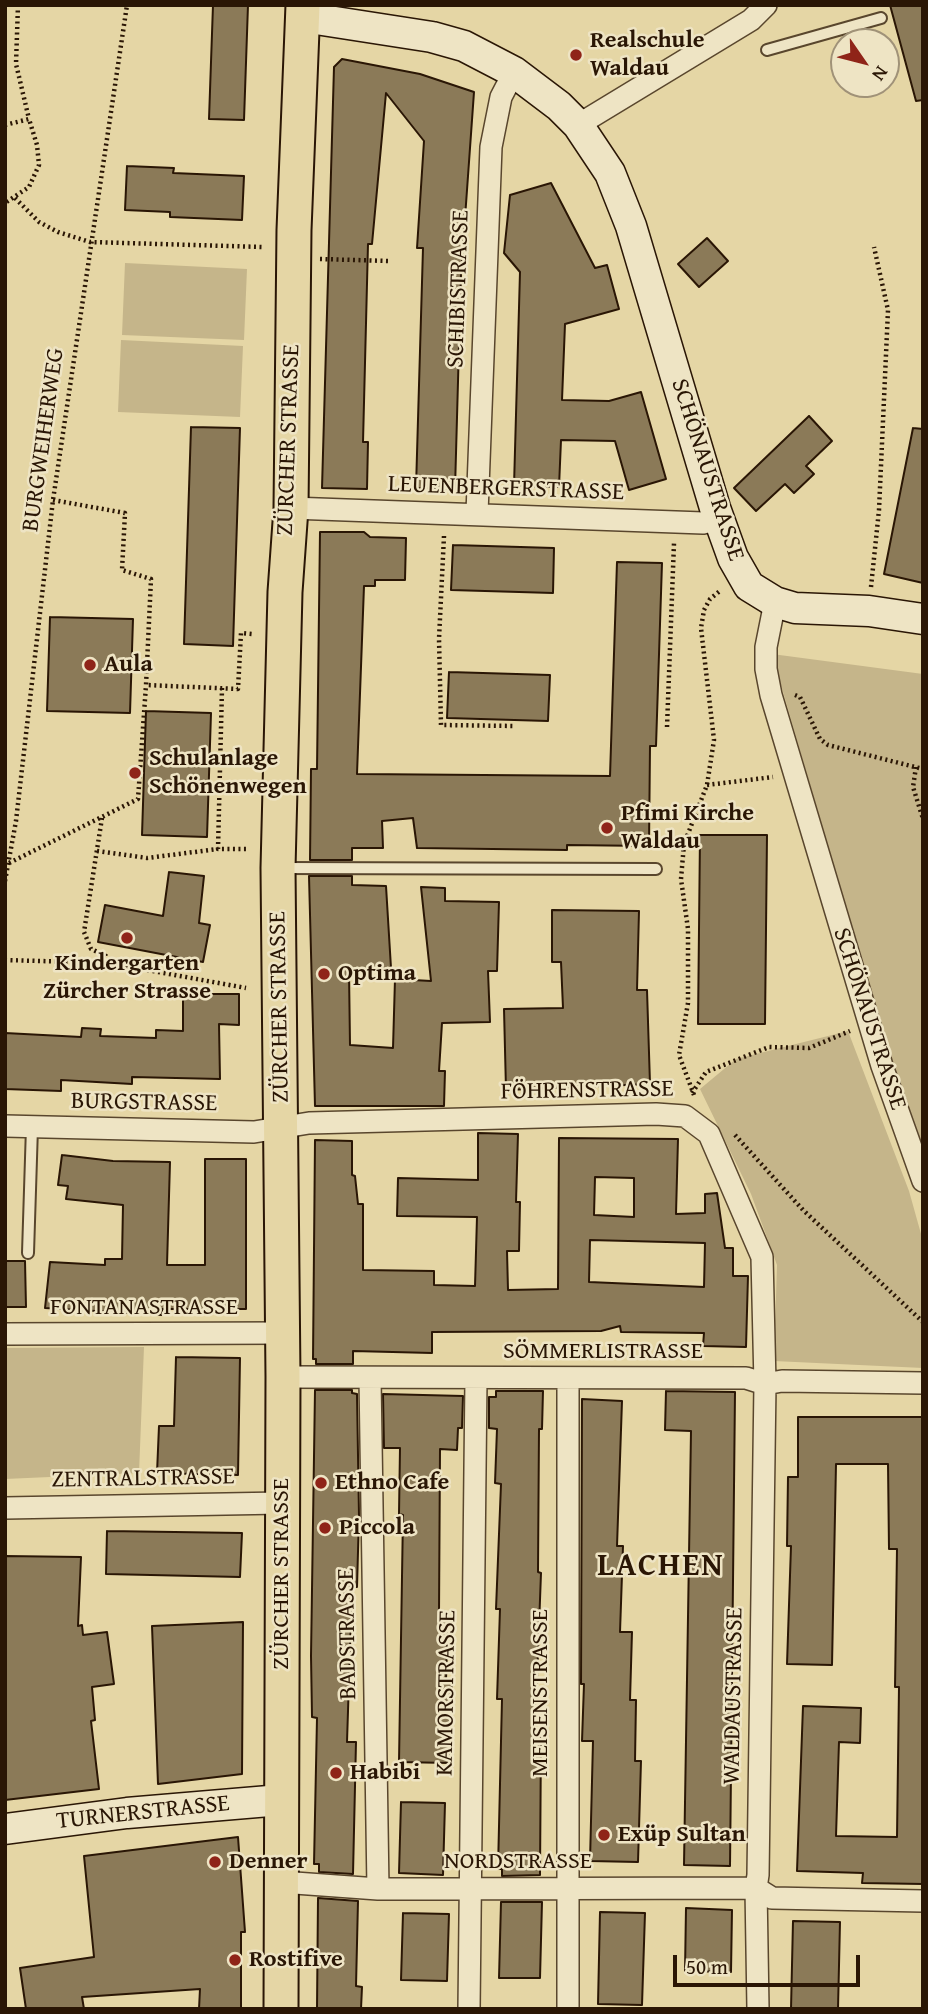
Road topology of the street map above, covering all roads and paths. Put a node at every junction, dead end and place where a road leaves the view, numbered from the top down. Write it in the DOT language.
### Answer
graph roads {
  1 [pos="18,5"];
  2 [pos="127,5"];
  3 [pos="766,5"];
  4 [pos="303,11"];
  5 [pos="881,18"];
  6 [pos="767,50"];
  7 [pos="514,72"];
  8 [pos="29,119"];
  9 [pos="5,125"];
  10 [pos="578,125"];
  11 [pos="15,198"];
  12 [pos="5,203"];
  13 [pos="90,242"];
  14 [pos="263,247"];
  15 [pos="874,247"];
  16 [pos="318,259"];
  17 [pos="390,261"];
  18 [pos="53,500"];
  19 [pos="291,508"];
  20 [pos="445,512"];
  21 [pos="477,513"];
  22 [pos="719,519"];
  23 [pos="675,522"];
  24 [pos="725,587"];
  25 [pos="871,588"];
  26 [pos="775,602"];
  27 [pos="923,619"];
  28 [pos="252,634"];
  29 [pos="146,685"];
  30 [pos="222,688"];
  31 [pos="787,691"];
  32 [pos="514,726"];
  33 [pos="667,727"];
  34 [pos="916,767"];
  35 [pos="923,769"];
  36 [pos="779,776"];
  37 [pos="707,785"];
  38 [pos="102,817"];
  39 [pos="923,819"];
  40 [pos="218,849"];
  41 [pos="246,849"];
  42 [pos="97,851"];
  43 [pos="8,864"];
  44 [pos="278,868"];
  45 [pos="656,869"];
  46 [pos="5,881"];
  47 [pos="5,960"];
  48 [pos="108,963"];
  49 [pos="246,988"];
  50 [pos="855,1029"];
  51 [pos="692,1094"];
  52 [pos="699,1098"];
  53 [pos="5,1126"];
  54 [pos="32,1127"];
  55 [pos="282,1127"];
  56 [pos="730,1128"];
  57 [pos="923,1181"];
  58 [pos="28,1253"];
  59 [pos="923,1322"];
  60 [pos="282,1333"];
  61 [pos="5,1334"];
  62 [pos="283,1377"];
  63 [pos="370,1378"];
  64 [pos="476,1378"];
  65 [pos="568,1378"];
  66 [pos="923,1383"];
  67 [pos="765,1384"];
  68 [pos="281,1503"];
  69 [pos="5,1508"];
  70 [pos="281,1800"];
  71 [pos="5,1829"];
  72 [pos="281,1882"];
  73 [pos="566,1888"];
  74 [pos="755,1888"];
  75 [pos="379,1889"];
  76 [pos="471,1889"];
  77 [pos="923,1901"];
  78 [pos="281,2009"];
  79 [pos="469,2009"];
  80 [pos="568,2009"];
  81 [pos="758,2009"];
  1 -- 8 [label="path"];
  2 -- 13 [label="path, BURGWEIHERWEG"];
  3 -- 10 [label="street"];
  4 -- 7 [label="street, SCHÖNAUSTRASSE"];
  4 -- 19 [label="main road, ZÜRCHER STRASSE"];
  5 -- 6 [label="lane"];
  7 -- 10 [label="street, SCHÖNAUSTRASSE"];
  7 -- 21 [label="street, SCHIBISTRASSE"];
  8 -- 9 [label="path"];
  8 -- 11 [label="path"];
  10 -- 22 [label="street, SCHÖNAUSTRASSE"];
  11 -- 12 [label="path"];
  11 -- 13 [label="path"];
  13 -- 14 [label="path"];
  13 -- 18 [label="path, BURGWEIHERWEG"];
  15 -- 25 [label="path"];
  16 -- 17 [label="path"];
  18 -- 29 [label="path"];
  18 -- 43 [label="path, BURGWEIHERWEG"];
  19 -- 20 [label="street, LEUENBERGERSTRASSE"];
  19 -- 44 [label="main road, ZÜRCHER STRASSE"];
  20 -- 21 [label="street, LEUENBERGERSTRASSE"];
  20 -- 32 [label="path"];
  21 -- 23 [label="street, LEUENBERGERSTRASSE"];
  22 -- 23 [label="street, LEUENBERGERSTRASSE"];
  22 -- 26 [label="street, SCHÖNAUSTRASSE"];
  23 -- 33 [label="path"];
  24 -- 37 [label="path"];
  26 -- 27 [label="street"];
  26 -- 57 [label="street, SCHÖNAUSTRASSE"];
  28 -- 30 [label="path"];
  29 -- 30 [label="path"];
  29 -- 38 [label="path"];
  30 -- 40 [label="path"];
  31 -- 34 [label="path"];
  34 -- 35 [label="path"];
  34 -- 39 [label="path"];
  36 -- 37 [label="path"];
  37 -- 51 [label="path"];
  38 -- 42 [label="path"];
  38 -- 43 [label="path"];
  40 -- 41 [label="path"];
  40 -- 42 [label="path"];
  42 -- 48 [label="path"];
  43 -- 46 [label="path, BURGWEIHERWEG"];
  44 -- 45 [label="lane"];
  44 -- 55 [label="main road, ZÜRCHER STRASSE"];
  47 -- 48 [label="path"];
  48 -- 49 [label="path"];
  50 -- 51 [label="path"];
  51 -- 52 [label="path"];
  53 -- 54 [label="street, BURGSTRASSE"];
  54 -- 55 [label="street, BURGSTRASSE"];
  54 -- 58 [label="lane"];
  55 -- 60 [label="main road, ZÜRCHER STRASSE"];
  55 -- 67 [label="street, FÖHRENSTRASSE"];
  56 -- 59 [label="path"];
  60 -- 61 [label="street, FONTANASTRASSE"];
  60 -- 62 [label="main road, ZÜRCHER STRASSE"];
  62 -- 63 [label="street, SÖMMERLISTRASSE"];
  62 -- 68 [label="main road, ZÜRCHER STRASSE"];
  63 -- 64 [label="street, SÖMMERLISTRASSE"];
  63 -- 75 [label="street, BADSTRASSE"];
  64 -- 65 [label="street, SÖMMERLISTRASSE"];
  64 -- 76 [label="street, KAMORSTRASSE"];
  65 -- 67 [label="street, SÖMMERLISTRASSE"];
  65 -- 73 [label="street, MEISENSTRASSE"];
  66 -- 67 [label="street, SÖMMERLISTRASSE"];
  67 -- 74 [label="street, WALDAUSTRASSE"];
  68 -- 69 [label="street, ZENTRALSTRASSE"];
  68 -- 70 [label="main road, ZÜRCHER STRASSE"];
  70 -- 71 [label="street, TURNERSTRASSE"];
  70 -- 72 [label="main road, ZÜRCHER STRASSE"];
  72 -- 75 [label="street, NORDSTRASSE"];
  72 -- 78 [label="main road, ZÜRCHER STRASSE"];
  73 -- 74 [label="street, NORDSTRASSE"];
  73 -- 76 [label="street, NORDSTRASSE"];
  73 -- 80 [label="street, MEISENSTRASSE"];
  74 -- 77 [label="street, NORDSTRASSE"];
  74 -- 81 [label="street, WALDAUSTRASSE"];
  75 -- 76 [label="street, NORDSTRASSE"];
  76 -- 79 [label="street, KAMORSTRASSE"];
}
